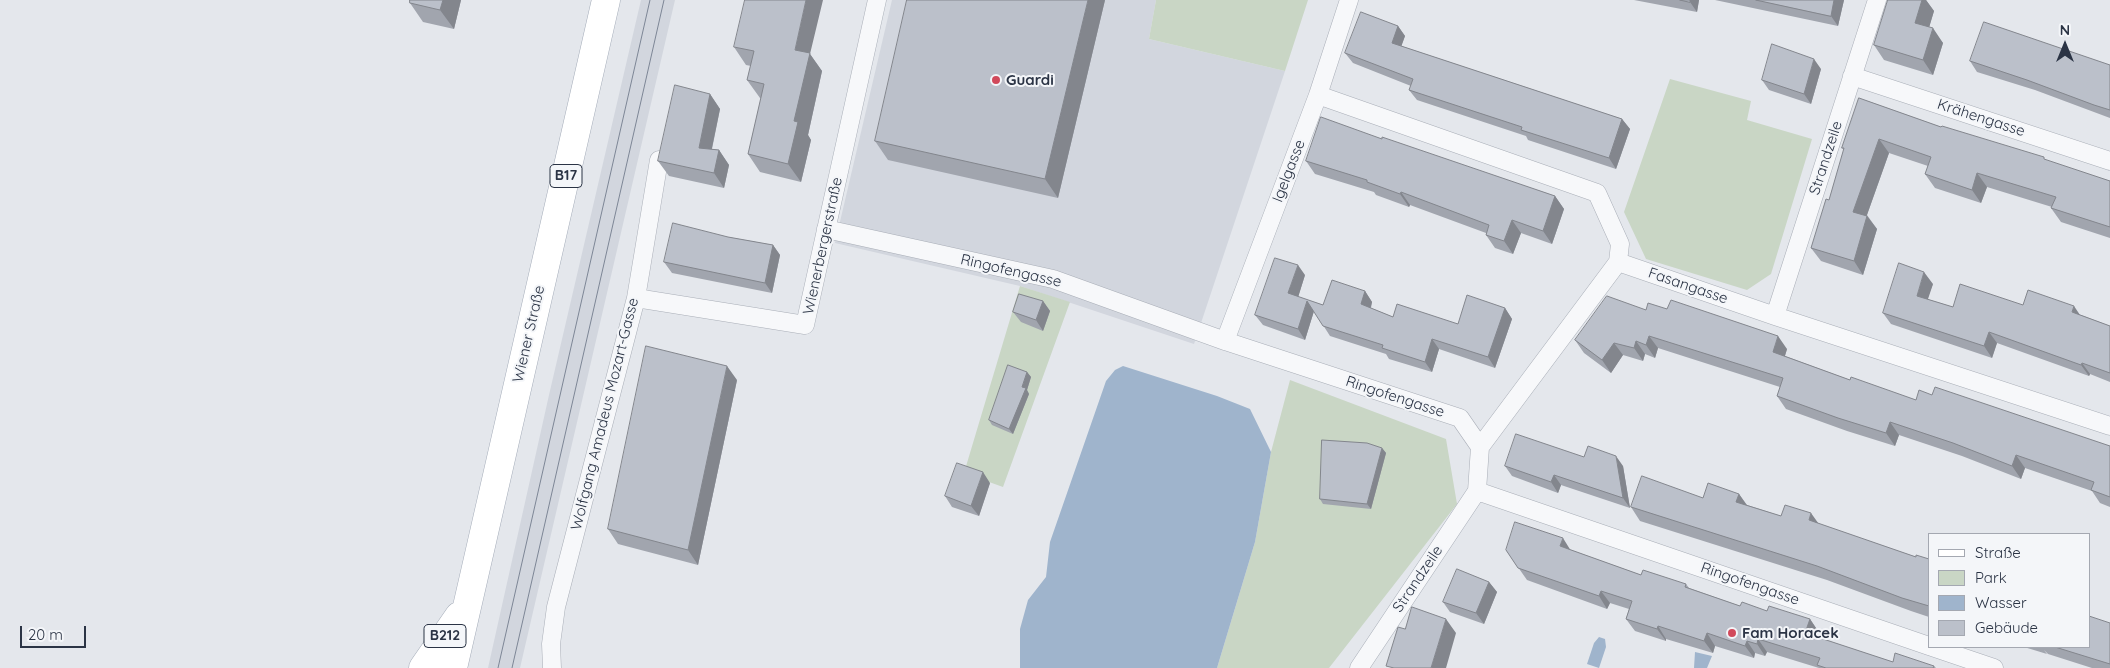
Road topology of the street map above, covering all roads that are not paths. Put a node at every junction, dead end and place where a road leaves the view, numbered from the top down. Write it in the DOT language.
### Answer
graph roads {
  1 [pos="606,0"];
  2 [pos="877,0"];
  3 [pos="1349,0"];
  4 [pos="1877,0"];
  5 [pos="1852,76"];
  6 [pos="1318,95"];
  7 [pos="659,160"];
  8 [pos="2110,161"];
  9 [pos="826,229"];
  10 [pos="1618,262"];
  11 [pos="636,298"];
  12 [pos="1775,316"];
  13 [pos="1226,341"];
  14 [pos="2110,426"];
  15 [pos="1480,448"];
  16 [pos="1477,491"];
  17 [pos="467,604"];
  18 [pos="1928,645"];
  19 [pos="1936,648"];
  20 [pos="423,668"];
  21 [pos="453,668"];
  22 [pos="552,668"];
  23 [pos="1359,668"];
  24 [pos="1994,668"];
  1 -- 17 [label="main road, Wiener Straße / B17"];
  2 -- 9 [label="street, Wienerbergerstraße"];
  3 -- 6 [label="street, Igelgasse"];
  4 -- 5 [label="street, Strandzeile"];
  5 -- 8 [label="street, Krähengasse"];
  5 -- 12 [label="street, Strandzeile"];
  6 -- 10 [label="street"];
  6 -- 13 [label="street, Igelgasse"];
  7 -- 11 [label="street, Wolfgang Amadeus Mozart-Gasse"];
  9 -- 11 [label="street, Wienerbergerstraße"];
  9 -- 13 [label="street, Ringofengasse"];
  10 -- 12 [label="street, Fasangasse"];
  10 -- 15 [label="street"];
  11 -- 22 [label="street, Wolfgang Amadeus Mozart-Gasse"];
  12 -- 14 [label="street, Fasangasse"];
  13 -- 15 [label="street, Ringofengasse"];
  15 -- 16 [label="street"];
  16 -- 18 [label="street, Ringofengasse"];
  16 -- 23 [label="street, Strandzeile"];
  17 -- 20 [label="main road, B212"];
  17 -- 21 [label="main road, Wiener Straße / B17"];
  19 -- 24 [label="street, Ringofengasse"];
}
